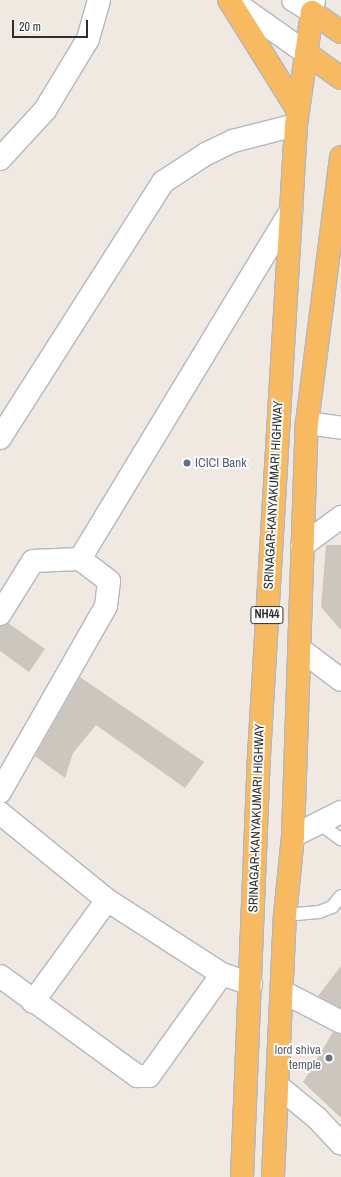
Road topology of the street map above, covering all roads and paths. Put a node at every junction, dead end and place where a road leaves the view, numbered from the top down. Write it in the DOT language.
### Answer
graph roads {
  1 [pos="99,0"];
  2 [pos="230,0"];
  3 [pos="293,0"];
  4 [pos="313,6"];
  5 [pos="341,32"];
  6 [pos="306,53"];
  7 [pos="341,78"];
  8 [pos="296,117"];
  9 [pos="341,157"];
  10 [pos="0,158"];
  11 [pos="291,210"];
  12 [pos="307,422"];
  13 [pos="341,428"];
  14 [pos="0,438"];
  15 [pos="341,517"];
  16 [pos="302,546"];
  17 [pos="80,559"];
  18 [pos="0,614"];
  19 [pos="300,649"];
  20 [pos="341,680"];
  21 [pos="0,792"];
  22 [pos="341,812"];
  23 [pos="0,813"];
  24 [pos="320,824"];
  25 [pos="293,836"];
  26 [pos="341,839"];
  27 [pos="341,896"];
  28 [pos="107,900"];
  29 [pos="285,915"];
  30 [pos="222,974"];
  31 [pos="0,976"];
  32 [pos="251,984"];
  33 [pos="283,992"];
  34 [pos="33,1002"];
  35 [pos="341,1022"];
  36 [pos="278,1086"];
  37 [pos="341,1144"];
  38 [pos="242,1177"];
  39 [pos="272,1177"];
  1 -- 10 [label="street"];
  2 -- 6 [label="street"];
  2 -- 8 [label="highway"];
  3 -- 4 [label="street"];
  4 -- 5 [label="highway"];
  4 -- 6 [label="highway, NH44"];
  6 -- 7 [label="highway"];
  6 -- 8 [label="highway, SRINAGAR-KANYAKUMARI HIGHWAY / NH44"];
  8 -- 11 [label="highway, SRINAGAR-KANYAKUMARI HIGHWAY / NH44"];
  8 -- 14 [label="street"];
  9 -- 12 [label="highway, NH44"];
  11 -- 17 [label="street"];
  11 -- 32 [label="highway, SRINAGAR-KANYAKUMARI HIGHWAY / NH44"];
  12 -- 13 [label="street"];
  12 -- 16 [label="highway, NH44"];
  15 -- 16 [label="street"];
  16 -- 19 [label="highway, NH44"];
  17 -- 18 [label="street"];
  17 -- 21 [label="street"];
  19 -- 20 [label="street"];
  19 -- 25 [label="highway, NH44"];
  22 -- 24 [label="street"];
  23 -- 28 [label="street"];
  24 -- 25 [label="street"];
  24 -- 26 [label="lane"];
  25 -- 29 [label="highway, NH44"];
  27 -- 29 [label="lane"];
  28 -- 30 [label="street"];
  28 -- 34 [label="street"];
  29 -- 33 [label="highway, NH44"];
  30 -- 32 [label="street"];
  30 -- 34 [label="street"];
  31 -- 34 [label="street"];
  32 -- 38 [label="highway, SRINAGAR-KANYAKUMARI HIGHWAY / NH44"];
  33 -- 35 [label="street"];
  33 -- 36 [label="highway, NH44"];
  36 -- 37 [label="street"];
  36 -- 39 [label="highway, NH44"];
}
